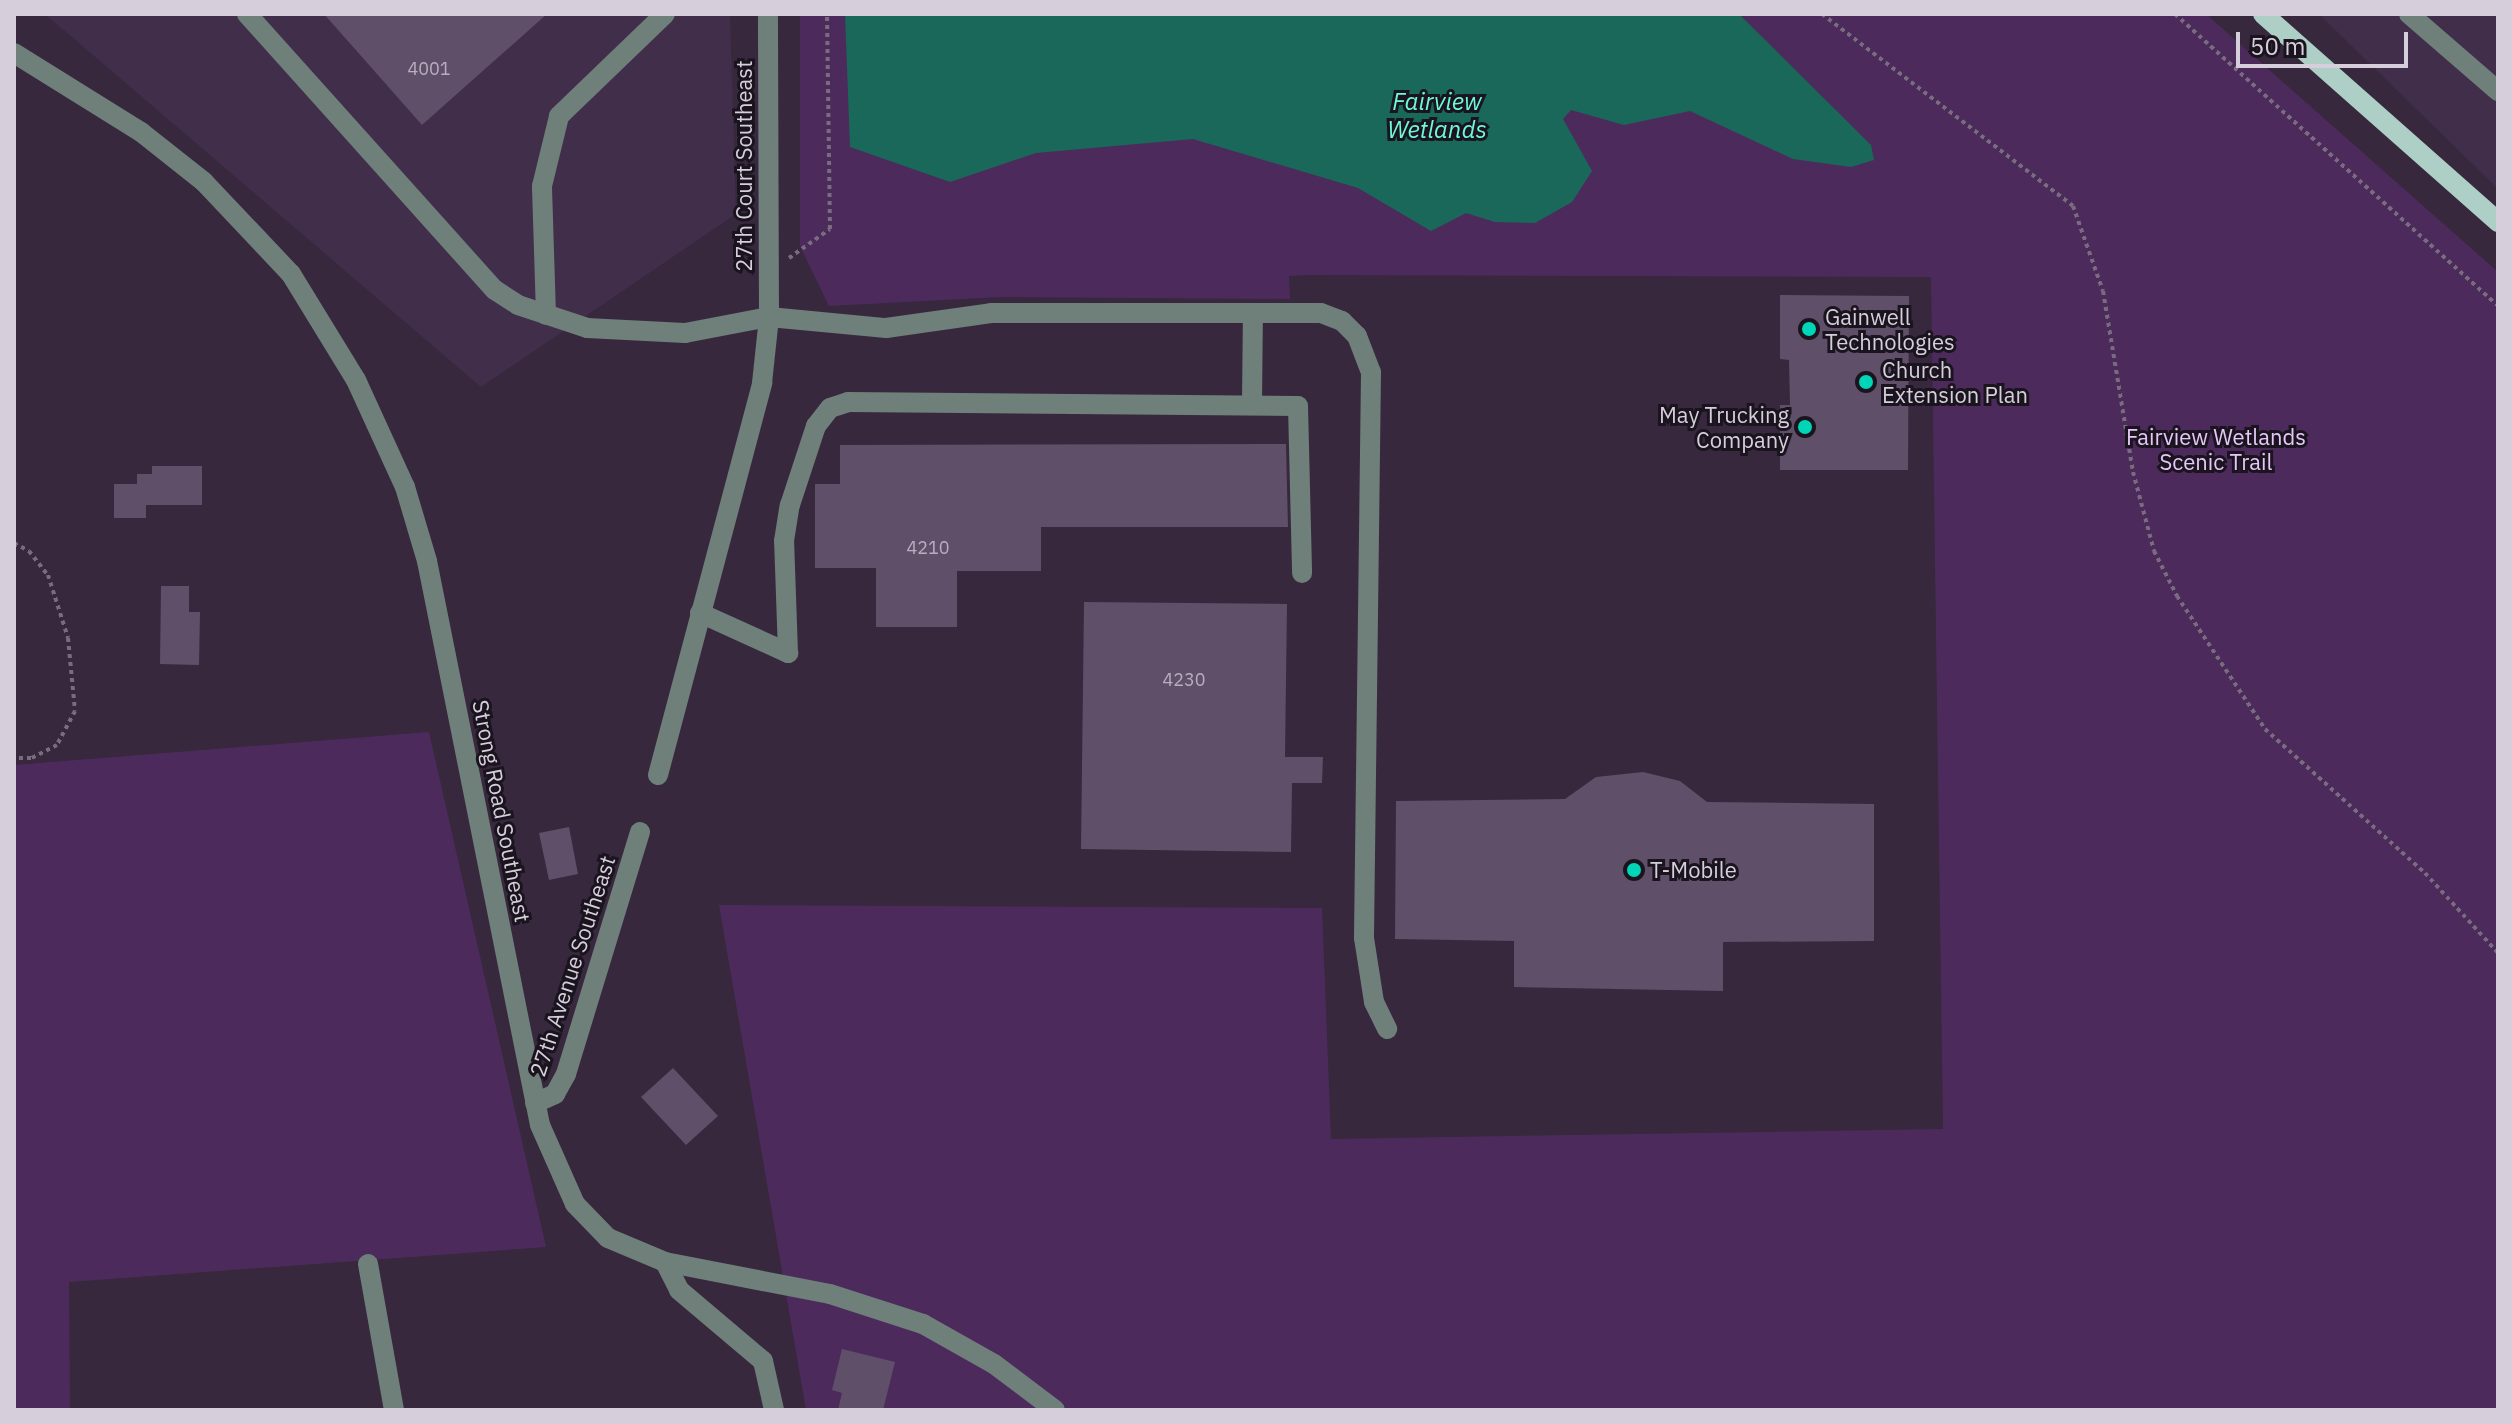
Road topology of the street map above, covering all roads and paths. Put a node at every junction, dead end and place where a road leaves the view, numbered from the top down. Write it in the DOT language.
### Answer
graph roads {
  1 [pos="247,14"];
  2 [pos="665,14"];
  3 [pos="768,14"];
  4 [pos="827,14"];
  5 [pos="1822,14"];
  6 [pos="2175,14"];
  7 [pos="2263,14"];
  8 [pos="2409,14"];
  9 [pos="14,53"];
  10 [pos="2498,91"];
  11 [pos="2498,222"];
  12 [pos="769,271"];
  13 [pos="2498,306"];
  14 [pos="1253,313"];
  15 [pos="546,315"];
  16 [pos="769,317"];
  17 [pos="1252,402"];
  18 [pos="14,543"];
  19 [pos="1302,573"];
  20 [pos="700,613"];
  21 [pos="14,758"];
  22 [pos="658,775"];
  23 [pos="640,832"];
  24 [pos="2498,953"];
  25 [pos="1387,1029"];
  26 [pos="535,1103"];
  27 [pos="665,1262"];
  28 [pos="368,1264"];
  29 [pos="394,1410"];
  30 [pos="774,1410"];
  31 [pos="1055,1410"];
  1 -- 15 [label="street"];
  2 -- 15 [label="street"];
  3 -- 12 [label="street, 27th Court Southeast"];
  4 -- 12 [label="path"];
  5 -- 24 [label="path"];
  6 -- 13 [label="path"];
  7 -- 11 [label="main road"];
  8 -- 10 [label="street"];
  9 -- 26 [label="street, Strong Road Southeast"];
  12 -- 16 [label="street, 27th Court Southeast"];
  14 -- 16 [label="street"];
  14 -- 17 [label="street"];
  14 -- 25 [label="street"];
  15 -- 16 [label="street"];
  16 -- 20 [label="street, 27th Court Southeast"];
  17 -- 19 [label="street"];
  17 -- 20 [label="street"];
  18 -- 21 [label="path"];
  20 -- 22 [label="street, 27th Court Southeast"];
  23 -- 26 [label="street, 27th Avenue Southeast"];
  26 -- 27 [label="street, Strong Road Southeast"];
  27 -- 30 [label="street"];
  27 -- 31 [label="street, Strong Road Southeast"];
  28 -- 29 [label="street"];
}
